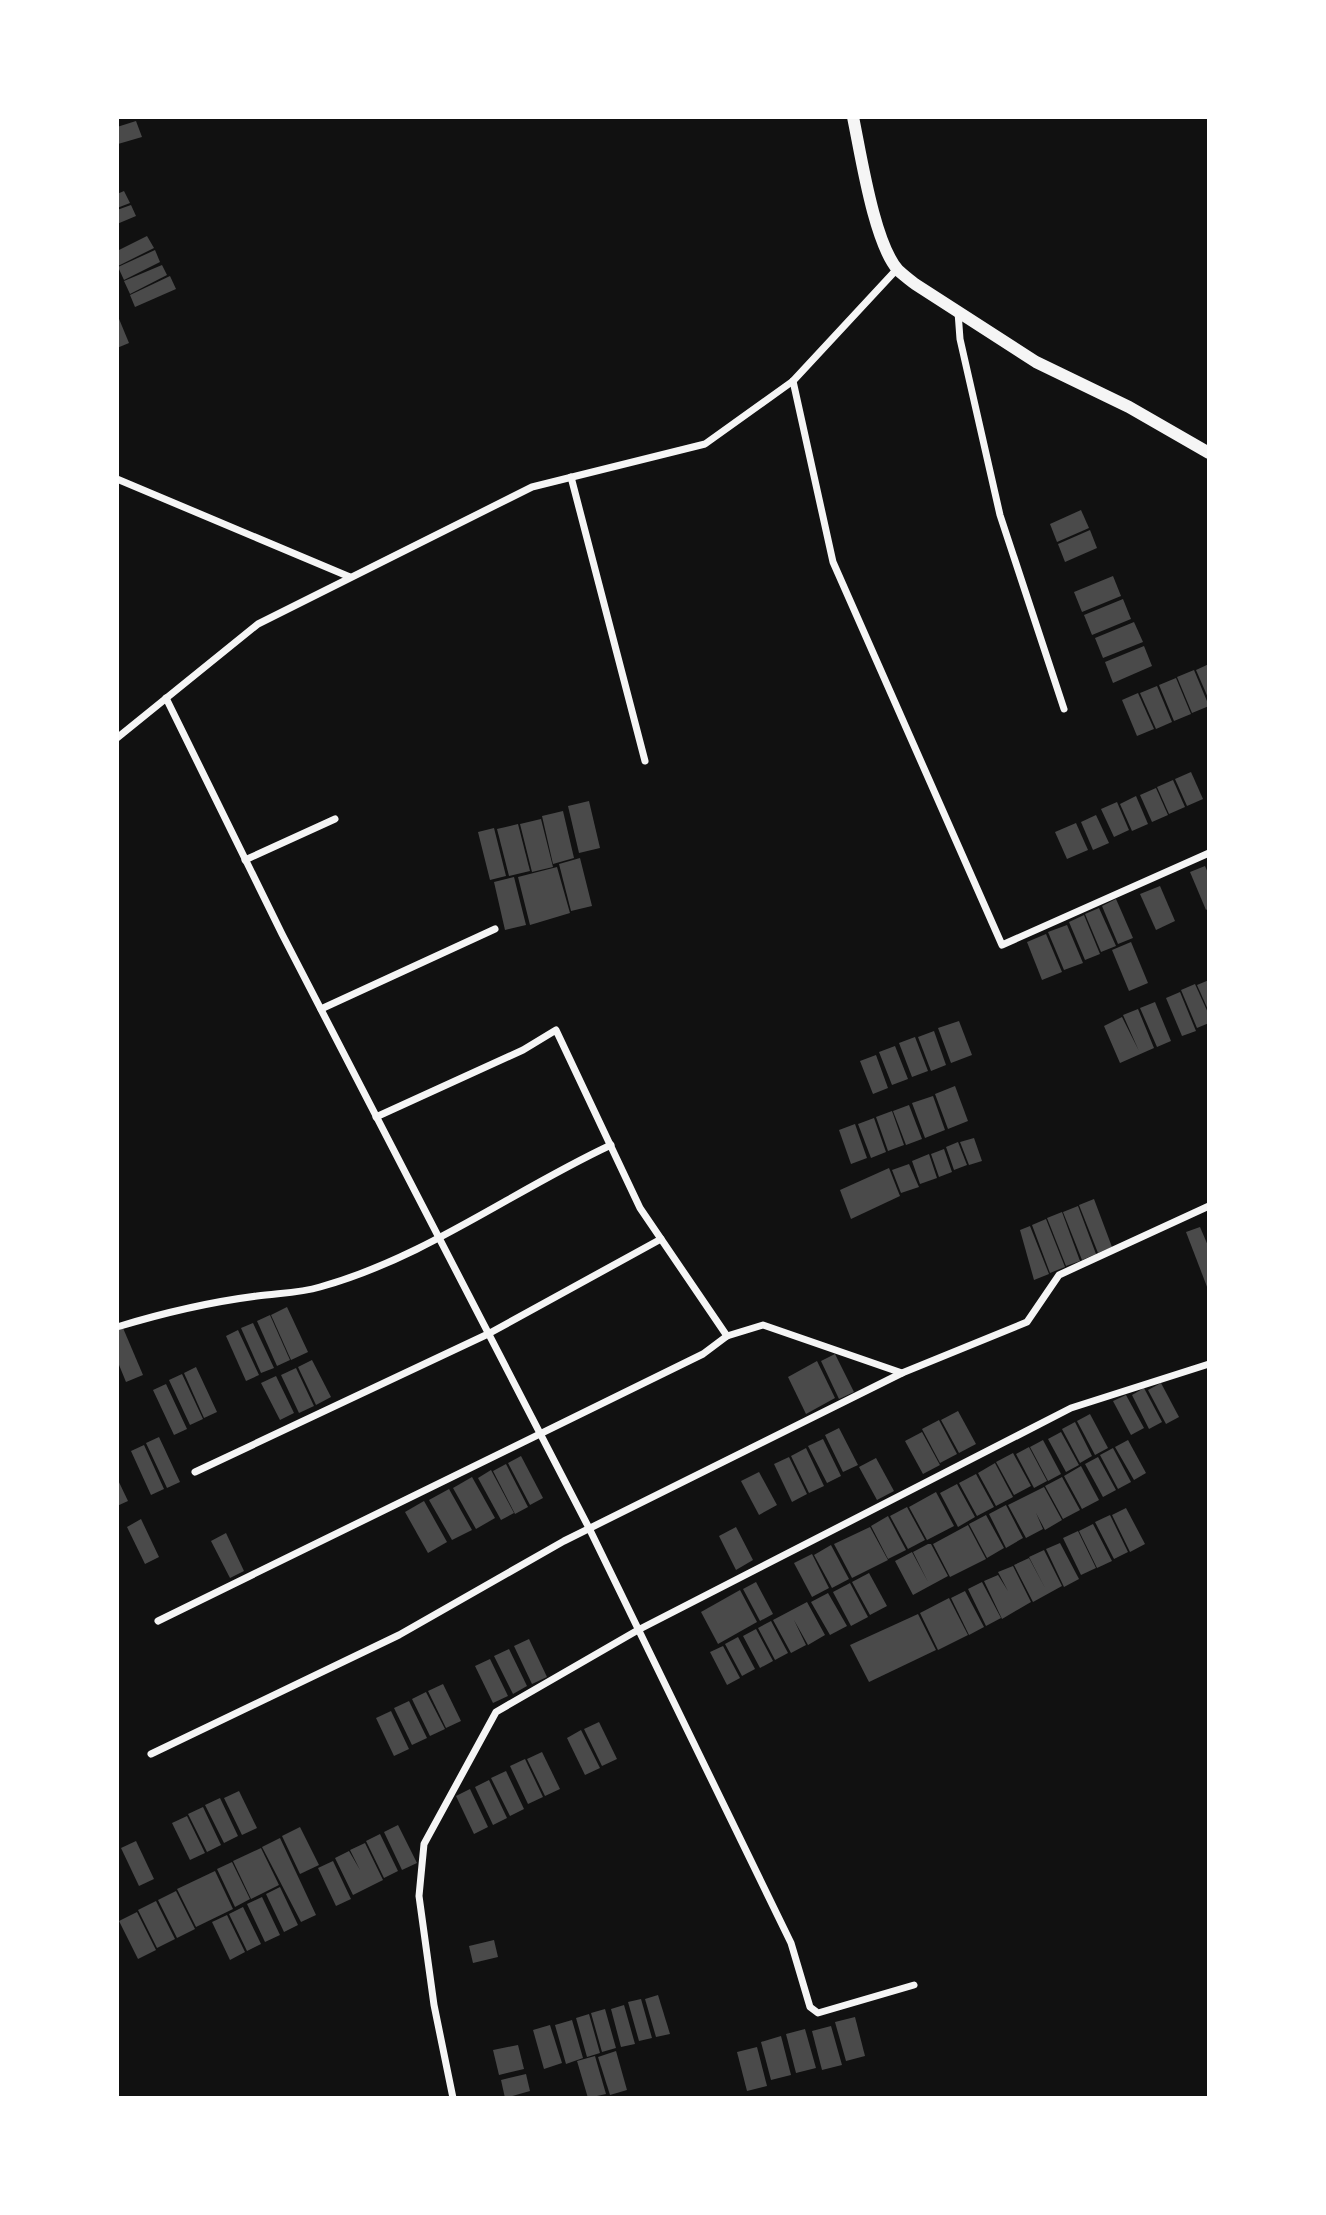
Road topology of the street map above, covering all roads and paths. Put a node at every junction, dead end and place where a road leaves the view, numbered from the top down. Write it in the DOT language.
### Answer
graph roads {
  1 [pos="853,117"];
  2 [pos="897,269"];
  3 [pos="958,312"];
  4 [pos="793,381"];
  5 [pos="1209,453"];
  6 [pos="571,477"];
  7 [pos="117,479"];
  8 [pos="350,577"];
  9 [pos="166,698"];
  10 [pos="1063,709"];
  11 [pos="117,738"];
  12 [pos="645,761"];
  13 [pos="335,819"];
  14 [pos="1209,853"];
  15 [pos="245,860"];
  16 [pos="495,929"];
  17 [pos="321,1009"];
  18 [pos="376,1117"];
  19 [pos="611,1145"];
  20 [pos="1209,1206"];
  21 [pos="438,1238"];
  22 [pos="661,1239"];
  23 [pos="117,1327"];
  24 [pos="488,1334"];
  25 [pos="727,1336"];
  26 [pos="1209,1364"];
  27 [pos="902,1373"];
  28 [pos="540,1433"];
  29 [pos="195,1472"];
  30 [pos="589,1528"];
  31 [pos="158,1621"];
  32 [pos="638,1630"];
  33 [pos="151,1754"];
  34 [pos="914,1985"];
  35 [pos="453,2098"];
  1 -- 2 [label="street"];
  2 -- 3 [label="street"];
  2 -- 4 [label="street"];
  3 -- 5 [label="street"];
  3 -- 10 [label="street"];
  4 -- 6 [label="street"];
  4 -- 14 [label="street"];
  6 -- 8 [label="street"];
  6 -- 12 [label="street"];
  7 -- 8 [label="street"];
  8 -- 9 [label="street"];
  9 -- 11 [label="street"];
  9 -- 15 [label="street"];
  13 -- 15 [label="street"];
  15 -- 17 [label="street"];
  16 -- 17 [label="street"];
  17 -- 18 [label="street"];
  18 -- 19 [label="street"];
  18 -- 21 [label="street"];
  19 -- 21 [label="street"];
  19 -- 22 [label="street"];
  20 -- 27 [label="street"];
  21 -- 23 [label="street"];
  21 -- 24 [label="street"];
  22 -- 24 [label="street"];
  22 -- 25 [label="street"];
  24 -- 28 [label="street"];
  24 -- 29 [label="street"];
  25 -- 27 [label="street"];
  25 -- 28 [label="street"];
  26 -- 32 [label="street"];
  27 -- 30 [label="street"];
  28 -- 30 [label="street"];
  28 -- 31 [label="street"];
  30 -- 32 [label="street"];
  30 -- 33 [label="street"];
  32 -- 34 [label="street"];
  32 -- 35 [label="street"];
}
